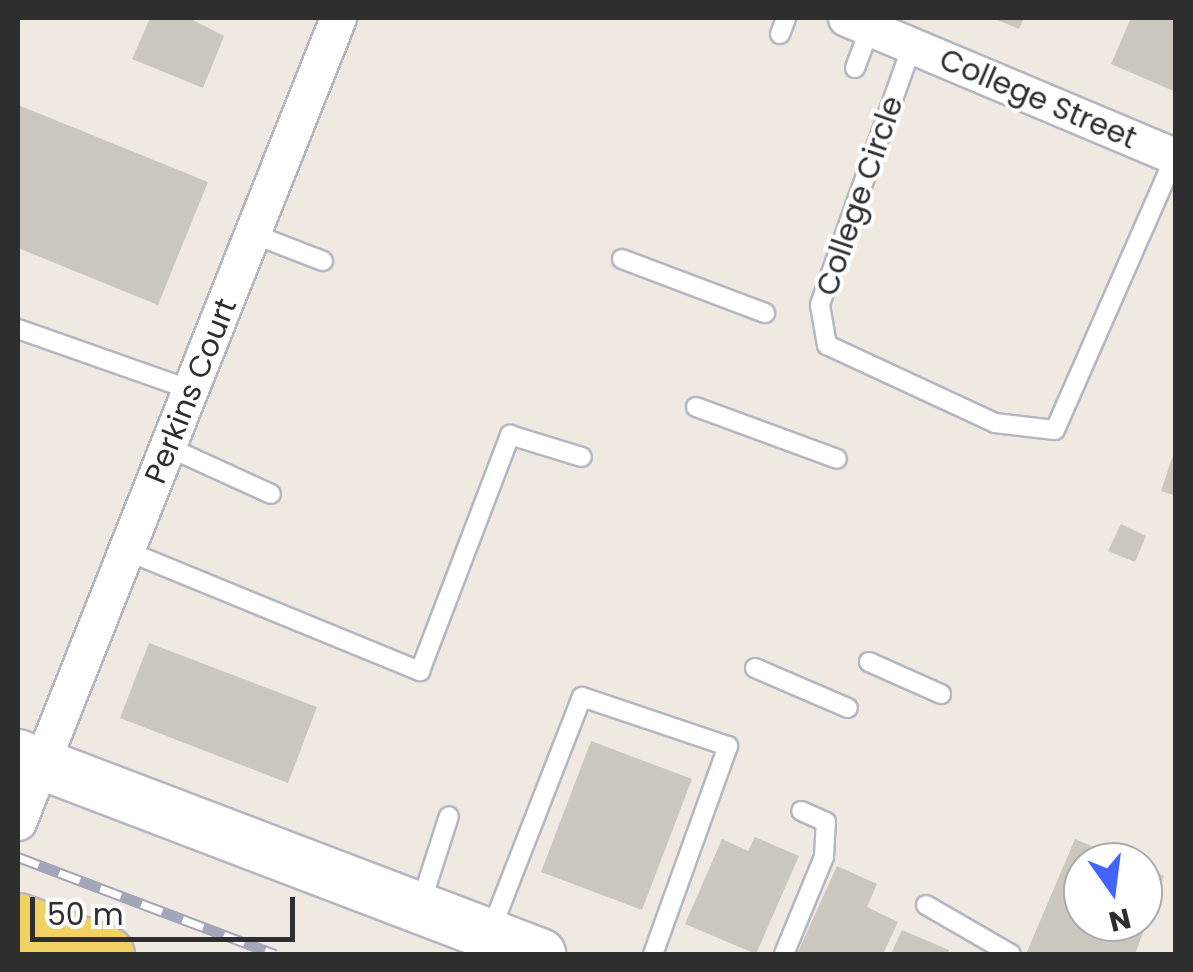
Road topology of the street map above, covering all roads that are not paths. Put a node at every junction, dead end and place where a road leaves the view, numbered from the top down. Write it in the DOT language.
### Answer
graph roads {
  1 [pos="338,18"];
  2 [pos="858,23"];
  3 [pos="912,46"];
  4 [pos="855,68"];
  5 [pos="1175,157"];
  6 [pos="253,234"];
  7 [pos="622,259"];
  8 [pos="323,262"];
  9 [pos="764,313"];
  10 [pos="18,330"];
  11 [pos="191,390"];
  12 [pos="696,407"];
  13 [pos="168,447"];
  14 [pos="582,457"];
  15 [pos="837,460"];
  16 [pos="271,494"];
  17 [pos="127,551"];
  18 [pos="869,662"];
  19 [pos="756,668"];
  20 [pos="941,694"];
  21 [pos="848,708"];
  22 [pos="30,759"];
  23 [pos="801,810"];
  24 [pos="449,816"];
  25 [pos="18,822"];
  26 [pos="926,905"];
  27 [pos="419,908"];
  28 [pos="488,935"];
  29 [pos="1012,952"];
  30 [pos="540,954"];
  31 [pos="654,954"];
  32 [pos="784,954"];
  1 -- 6 [label="street, Perkins Court"];
  2 -- 3 [label="street, College Street"];
  2 -- 4 [label="lane"];
  3 -- 5 [label="street, College Street"];
  3 -- 5 [label="lane, College Circle"];
  6 -- 8 [label="lane"];
  6 -- 11 [label="street, Perkins Court"];
  7 -- 9 [label="lane"];
  10 -- 11 [label="lane"];
  11 -- 13 [label="street, Perkins Court"];
  12 -- 15 [label="lane"];
  13 -- 16 [label="lane"];
  13 -- 17 [label="street, Perkins Court"];
  14 -- 17 [label="lane"];
  17 -- 22 [label="street, Perkins Court"];
  18 -- 20 [label="lane"];
  19 -- 21 [label="lane"];
  22 -- 25 [label="street, Perkins Court"];
  22 -- 27 [label="street"];
  23 -- 32 [label="lane"];
  24 -- 27 [label="lane"];
  26 -- 29 [label="lane"];
  27 -- 28 [label="street"];
  28 -- 30 [label="street"];
  28 -- 31 [label="lane"];
}
